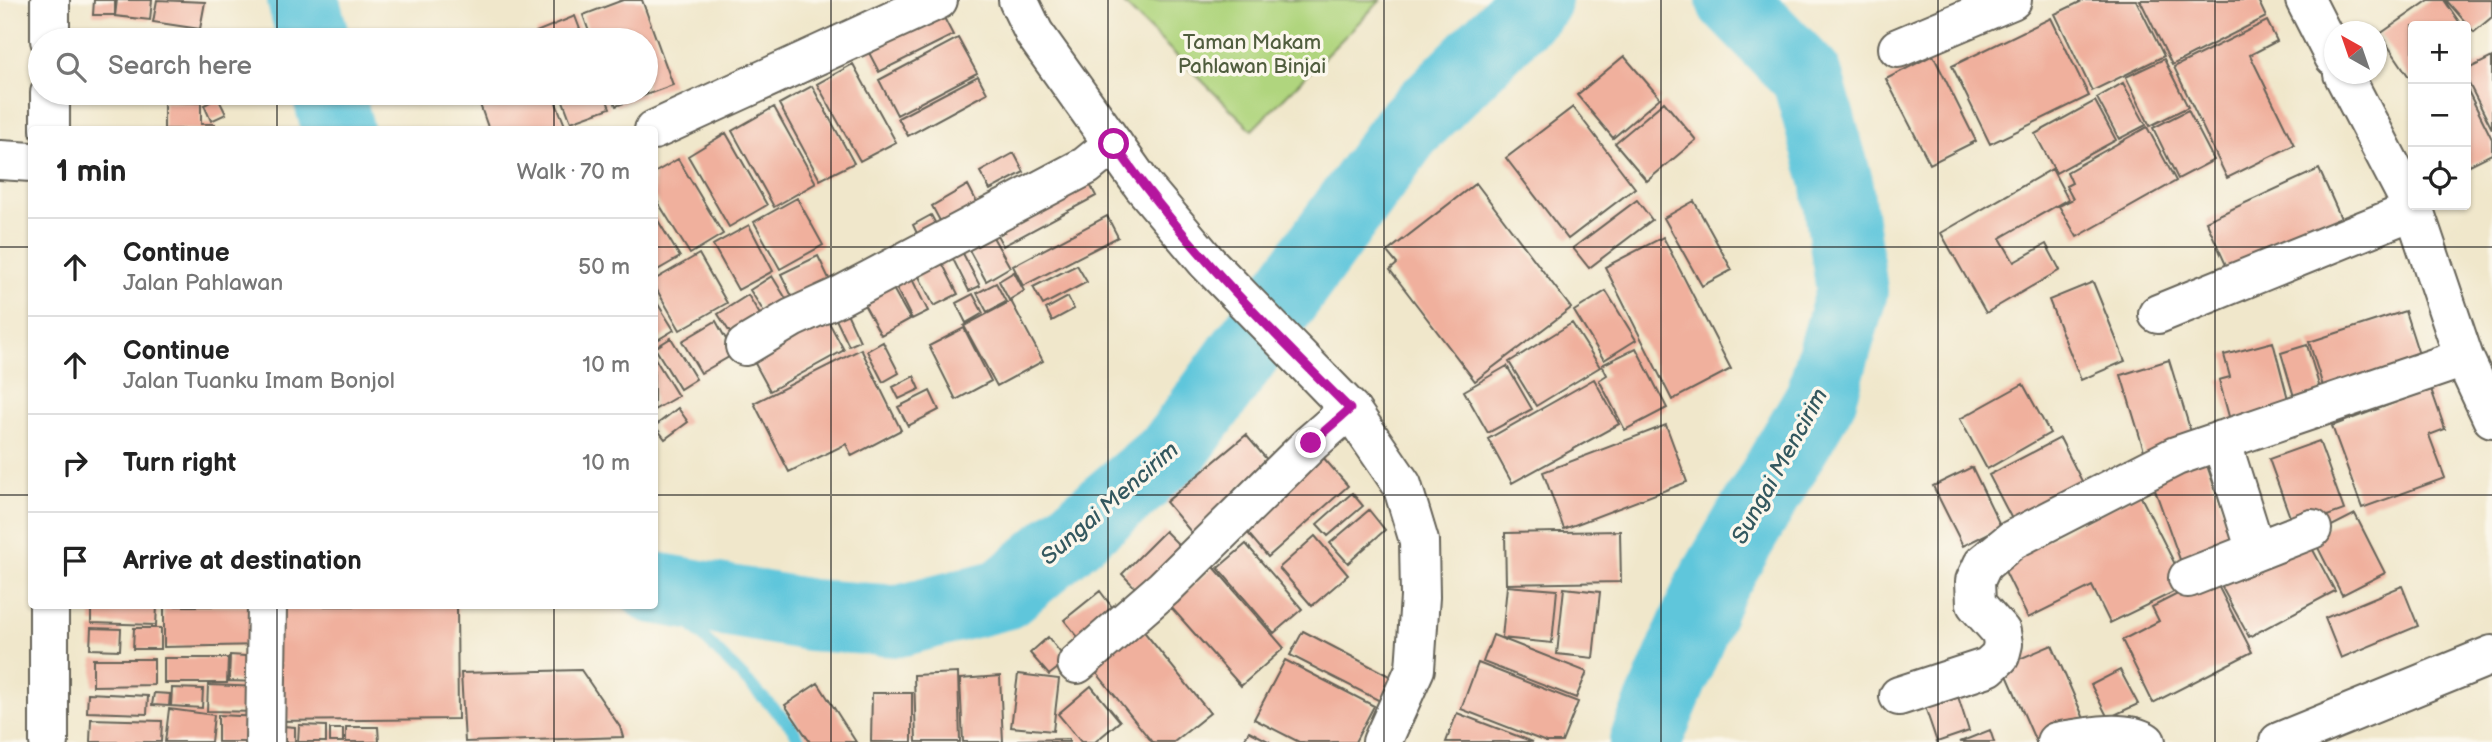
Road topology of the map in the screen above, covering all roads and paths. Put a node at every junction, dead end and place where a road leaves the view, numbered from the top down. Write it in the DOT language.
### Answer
graph roads {
  1 [pos="50,0"];
  2 [pos="938,0"];
  3 [pos="1018,0"];
  4 [pos="2012,0"];
  5 [pos="2305,0"];
  6 [pos="50,28"];
  7 [pos="2324,37"];
  8 [pos="1898,48"];
  9 [pos="2348,84"];
  10 [pos="50,105"];
  11 [pos="50,126"];
  12 [pos="658,128"];
  13 [pos="1114,144"];
  14 [pos="0,160"];
  15 [pos="28,162"];
  16 [pos="2408,199"];
  17 [pos="2414,210"];
  18 [pos="2158,314"];
  19 [pos="745,345"];
  20 [pos="2464,358"];
  21 [pos="1350,409"];
  22 [pos="2492,418"];
  23 [pos="2221,440"];
  24 [pos="2312,530"];
  25 [pos="2256,551"];
  26 [pos="2188,578"];
  27 [pos="49,609"];
  28 [pos="267,609"];
  29 [pos="2492,656"];
  30 [pos="1077,664"];
  31 [pos="1899,696"];
  32 [pos="49,742"];
  33 [pos="265,742"];
  34 [pos="1382,742"];
  35 [pos="2056,742"];
  36 [pos="2146,742"];
  37 [pos="2279,742"];
  1 -- 6 [label="street"];
  2 -- 12 [label="street"];
  3 -- 13 [label="street"];
  4 -- 8 [label="street"];
  5 -- 7 [label="street"];
  9 -- 16 [label="street"];
  10 -- 11 [label="street"];
  13 -- 19 [label="street"];
  13 -- 21 [label="street"];
  14 -- 15 [label="street"];
  17 -- 18 [label="street"];
  17 -- 20 [label="street"];
  20 -- 22 [label="street"];
  20 -- 23 [label="street"];
  21 -- 30 [label="street"];
  21 -- 34 [label="street"];
  23 -- 25 [label="street"];
  23 -- 31 [label="street"];
  24 -- 25 [label="street"];
  25 -- 26 [label="street"];
  27 -- 32 [label="street"];
  28 -- 33 [label="street"];
  29 -- 37 [label="street"];
  35 -- 36 [label="street"];
}
